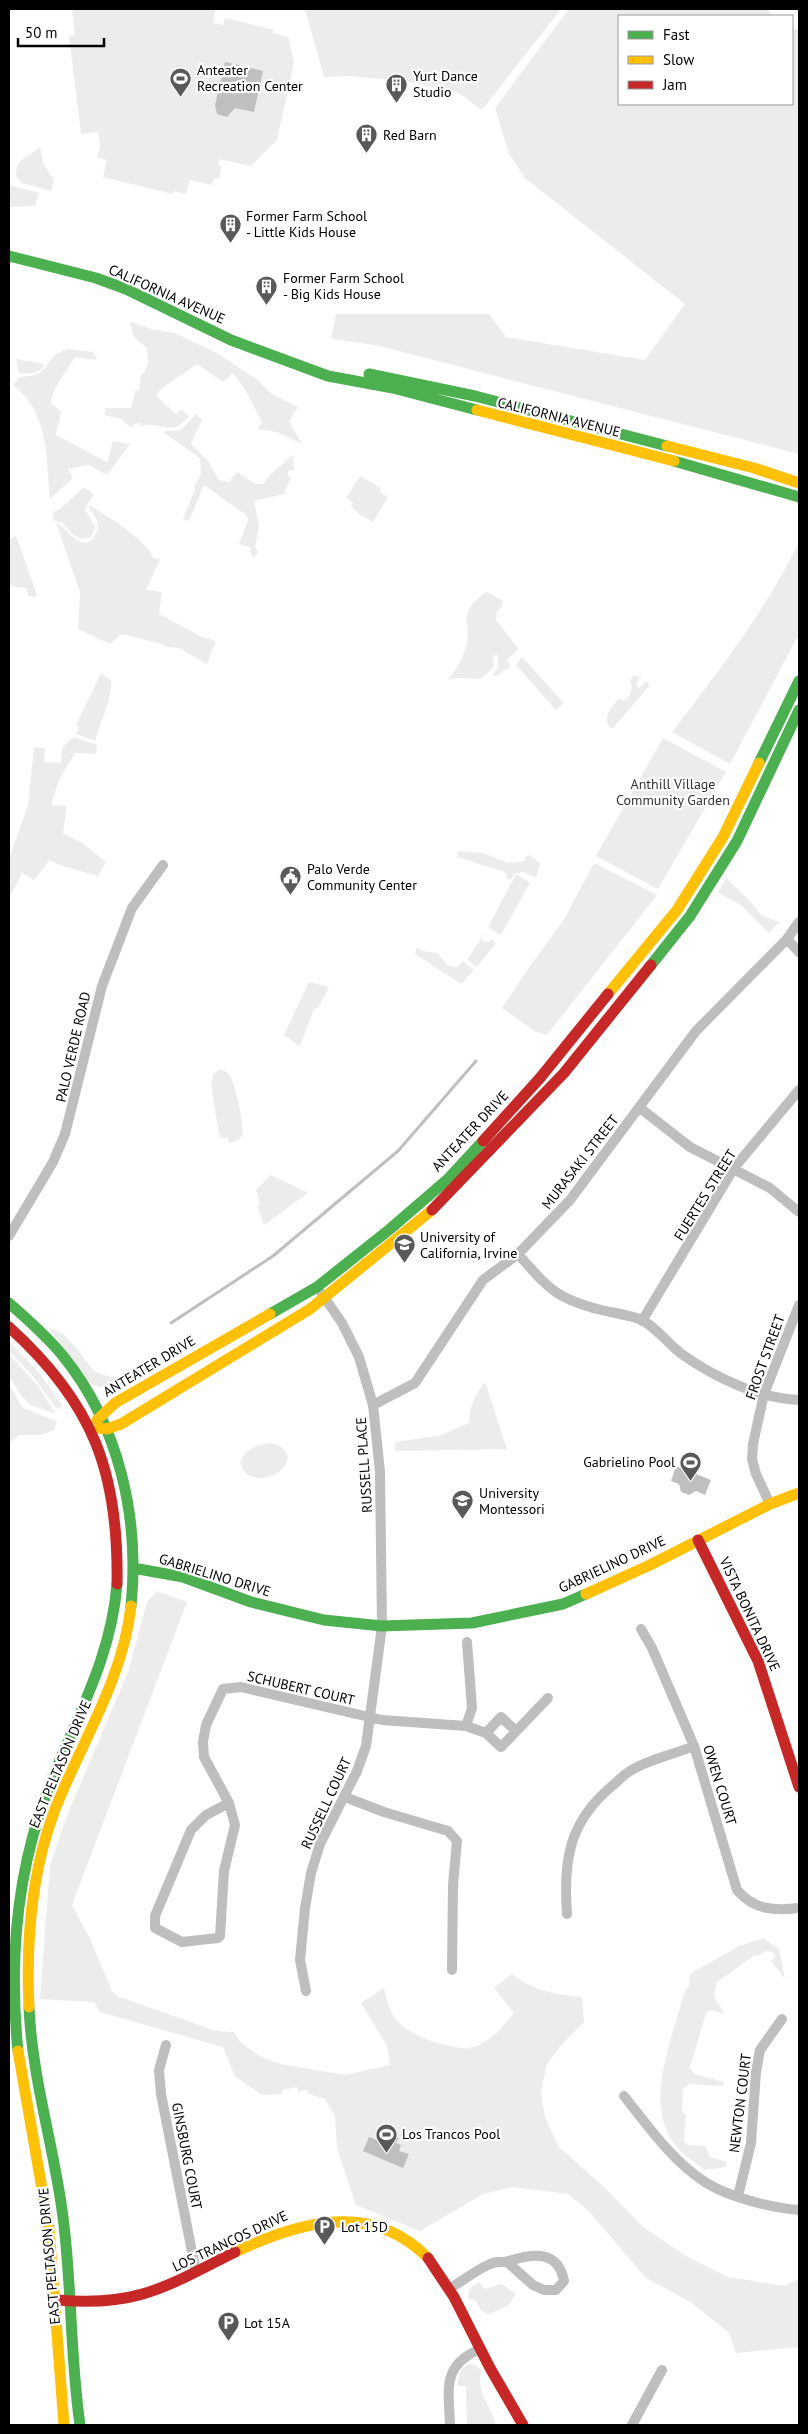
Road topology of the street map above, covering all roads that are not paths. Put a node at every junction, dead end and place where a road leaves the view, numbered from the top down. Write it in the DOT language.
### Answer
graph roads {
  1 [pos="9,256"];
  2 [pos="311,368"];
  3 [pos="799,483"];
  4 [pos="799,497"];
  5 [pos="799,681"];
  6 [pos="799,710"];
  7 [pos="163,864"];
  8 [pos="799,922"];
  9 [pos="787,939"];
  10 [pos="799,952"];
  11 [pos="554,1059"];
  12 [pos="799,1090"];
  13 [pos="640,1108"];
  14 [pos="734,1168"];
  15 [pos="471,1171"];
  16 [pos="799,1212"];
  17 [pos="9,1236"];
  18 [pos="518,1254"];
  19 [pos="320,1291"];
  20 [pos="9,1304"];
  21 [pos="799,1305"];
  22 [pos="642,1320"];
  23 [pos="9,1327"];
  24 [pos="764,1394"];
  25 [pos="799,1400"];
  26 [pos="373,1405"];
  27 [pos="102,1414"];
  28 [pos="90,1427"];
  29 [pos="107,1429"];
  30 [pos="799,1492"];
  31 [pos="770,1504"];
  32 [pos="698,1540"];
  33 [pos="133,1568"];
  34 [pos="382,1626"];
  35 [pos="641,1629"];
  36 [pos="467,1642"];
  37 [pos="548,1698"];
  38 [pos="370,1718"];
  39 [pos="466,1726"];
  40 [pos="516,1731"];
  41 [pos="486,1733"];
  42 [pos="694,1746"];
  43 [pos="799,1787"];
  44 [pos="345,1797"];
  45 [pos="229,1803"];
  46 [pos="799,1908"];
  47 [pos="567,1914"];
  48 [pos="452,1970"];
  49 [pos="306,1991"];
  50 [pos="782,2019"];
  51 [pos="166,2046"];
  52 [pos="624,2096"];
  53 [pos="738,2196"];
  54 [pos="799,2210"];
  55 [pos="507,2262"];
  56 [pos="196,2272"];
  57 [pos="450,2288"];
  58 [pos="54,2300"];
  59 [pos="68,2301"];
  60 [pos="480,2349"];
  61 [pos="662,2370"];
  62 [pos="64,2425"];
  63 [pos="80,2425"];
  64 [pos="450,2425"];
  65 [pos="522,2425"];
  66 [pos="632,2425"];
  1 -- 2 [label="main road, CALIFORNIA AVENUE"];
  2 -- 3 [label="main road, CALIFORNIA AVENUE"];
  2 -- 4 [label="main road, CALIFORNIA AVENUE"];
  5 -- 11 [label="main road, ANTEATER DRIVE"];
  6 -- 15 [label="main road, ANTEATER DRIVE"];
  7 -- 17 [label="street, PALO VERDE ROAD"];
  8 -- 9 [label="street, MURASAKI STREET"];
  9 -- 10 [label="street"];
  9 -- 13 [label="street, MURASAKI STREET"];
  11 -- 15 [label="main road"];
  11 -- 19 [label="main road, ANTEATER DRIVE"];
  12 -- 14 [label="street, FUERTES STREET"];
  13 -- 14 [label="street"];
  13 -- 18 [label="street, MURASAKI STREET"];
  14 -- 16 [label="street"];
  14 -- 22 [label="street, FUERTES STREET"];
  15 -- 19 [label="main road, ANTEATER DRIVE"];
  18 -- 22 [label="street"];
  18 -- 26 [label="street, MURASAKI STREET"];
  19 -- 26 [label="street, RUSSELL PLACE"];
  19 -- 27 [label="main road, ANTEATER DRIVE"];
  19 -- 29 [label="main road, ANTEATER DRIVE"];
  20 -- 27 [label="main road, EAST PELTASON DRIVE"];
  21 -- 24 [label="street, FROST STREET"];
  22 -- 24 [label="street"];
  23 -- 28 [label="main road, EAST PELTASON DRIVE"];
  24 -- 25 [label="street"];
  24 -- 31 [label="street, FROST STREET"];
  26 -- 34 [label="street, RUSSELL PLACE"];
  27 -- 28 [label="main road, ANTEATER DRIVE"];
  27 -- 29 [label="main road, EAST PELTASON DRIVE"];
  28 -- 29 [label="main road"];
  28 -- 58 [label="main road, EAST PELTASON DRIVE"];
  29 -- 33 [label="main road, EAST PELTASON DRIVE"];
  30 -- 31 [label="main road, GABRIELINO DRIVE"];
  31 -- 32 [label="main road, GABRIELINO DRIVE"];
  32 -- 34 [label="main road, GABRIELINO DRIVE"];
  32 -- 43 [label="main road, VISTA BONITA DRIVE"];
  33 -- 34 [label="main road, GABRIELINO DRIVE"];
  33 -- 59 [label="main road, EAST PELTASON DRIVE"];
  34 -- 38 [label="street, RUSSELL COURT"];
  35 -- 42 [label="street, OWEN COURT"];
  36 -- 39 [label="street"];
  37 -- 40 [label="street, SCHUBERT COURT"];
  38 -- 39 [label="street, SCHUBERT COURT"];
  38 -- 44 [label="street, RUSSELL COURT"];
  38 -- 45 [label="street, SCHUBERT COURT"];
  39 -- 41 [label="street, SCHUBERT COURT"];
  40 -- 41 [label="street, SCHUBERT COURT"];
  40 -- 41 [label="street"];
  42 -- 46 [label="street, OWEN COURT"];
  42 -- 47 [label="street"];
  44 -- 48 [label="street"];
  44 -- 49 [label="street, RUSSELL COURT"];
  45 -- 45 [label="street, SCHUBERT COURT"];
  50 -- 53 [label="street, NEWTON COURT"];
  51 -- 56 [label="street, GINSBURG COURT"];
  52 -- 53 [label="street"];
  53 -- 54 [label="street"];
  55 -- 55 [label="street"];
  55 -- 57 [label="street"];
  56 -- 57 [label="main road, LOS TRANCOS DRIVE"];
  56 -- 59 [label="main road, LOS TRANCOS DRIVE"];
  57 -- 60 [label="main road, LOS TRANCOS DRIVE"];
  58 -- 59 [label="main road, LOS TRANCOS DRIVE"];
  58 -- 62 [label="main road, EAST PELTASON DRIVE"];
  59 -- 63 [label="main road, EAST PELTASON DRIVE"];
  60 -- 64 [label="street"];
  60 -- 65 [label="main road, LOS TRANCOS DRIVE"];
  61 -- 66 [label="street"];
}
